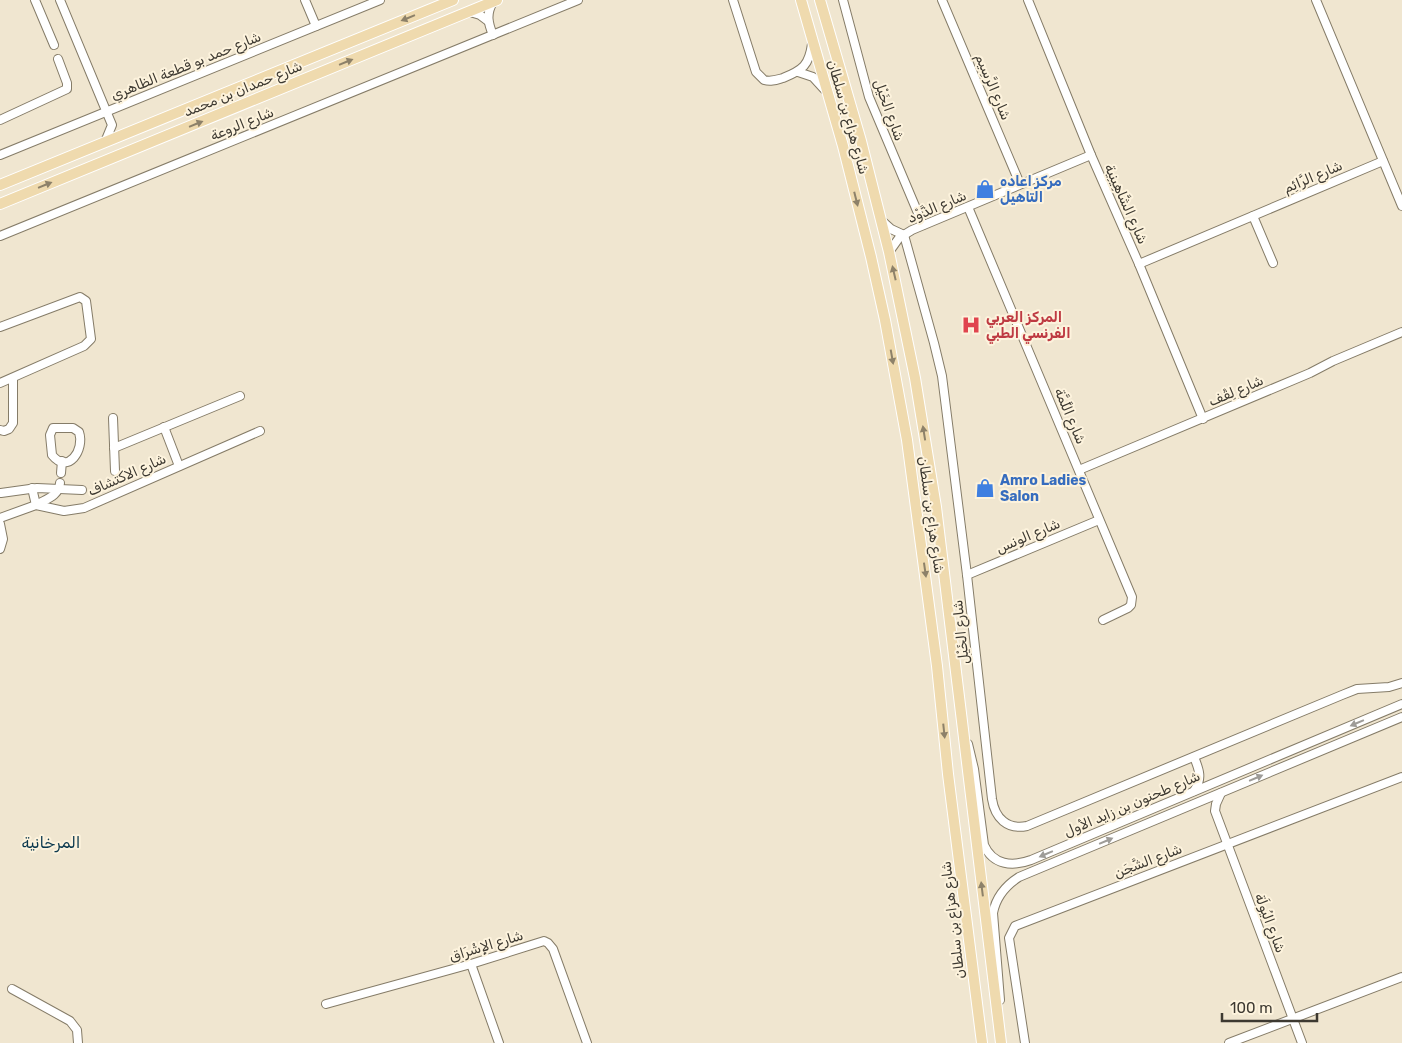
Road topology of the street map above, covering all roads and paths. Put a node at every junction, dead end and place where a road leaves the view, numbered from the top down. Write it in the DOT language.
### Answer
graph roads {
  1 [pos="35,0"];
  2 [pos="60,0"];
  3 [pos="305,0"];
  4 [pos="380,0"];
  5 [pos="451,0"];
  6 [pos="578,0"];
  7 [pos="733,0"];
  8 [pos="794,0"];
  9 [pos="801,0"];
  10 [pos="820,0"];
  11 [pos="827,0"];
  12 [pos="843,0"];
  13 [pos="942,0"];
  14 [pos="1028,0"];
  15 [pos="1316,0"];
  16 [pos="495,1"];
  17 [pos="470,12"];
  18 [pos="488,22"];
  19 [pos="316,26"];
  20 [pos="828,30"];
  21 [pos="493,36"];
  22 [pos="811,38"];
  23 [pos="54,45"];
  24 [pos="58,59"];
  25 [pos="798,72"];
  26 [pos="829,96"];
  27 [pos="106,112"];
  28 [pos="0,120"];
  29 [pos="112,125"];
  30 [pos="127,133"];
  31 [pos="105,142"];
  32 [pos="0,155"];
  33 [pos="1091,155"];
  34 [pos="1383,161"];
  35 [pos="1020,184"];
  36 [pos="0,186"];
  37 [pos="0,204"];
  38 [pos="1402,206"];
  39 [pos="968,208"];
  40 [pos="1253,216"];
  41 [pos="881,220"];
  42 [pos="922,225"];
  43 [pos="904,235"];
  44 [pos="0,236"];
  45 [pos="889,252"];
  46 [pos="1273,263"];
  47 [pos="1139,264"];
  48 [pos="0,327"];
  49 [pos="1402,332"];
  50 [pos="13,378"];
  51 [pos="0,383"];
  52 [pos="240,396"];
  53 [pos="113,418"];
  54 [pos="1203,418"];
  55 [pos="164,427"];
  56 [pos="0,430"];
  57 [pos="260,431"];
  58 [pos="114,448"];
  59 [pos="62,461"];
  60 [pos="179,466"];
  61 [pos="1079,470"];
  62 [pos="114,471"];
  63 [pos="61,473"];
  64 [pos="60,485"];
  65 [pos="32,488"];
  66 [pos="82,490"];
  67 [pos="1,493"];
  68 [pos="36,505"];
  69 [pos="0,518"];
  70 [pos="1099,520"];
  71 [pos="0,524"];
  72 [pos="0,550"];
  73 [pos="967,575"];
  74 [pos="1102,620"];
  75 [pos="1402,683"];
  76 [pos="1402,704"];
  77 [pos="1402,717"];
  78 [pos="963,732"];
  79 [pos="1194,757"];
  80 [pos="1200,771"];
  81 [pos="1402,777"];
  82 [pos="1218,781"];
  83 [pos="1194,791"];
  84 [pos="1221,793"];
  85 [pos="1198,803"];
  86 [pos="1215,811"];
  87 [pos="1227,844"];
  88 [pos="471,964"];
  89 [pos="1402,977"];
  90 [pos="12,989"];
  91 [pos="326,1004"];
  92 [pos="1293,1019"];
  93 [pos="998,1024"];
  94 [pos="78,1043"];
  95 [pos="499,1043"];
  96 [pos="587,1043"];
  97 [pos="982,1043"];
  98 [pos="1001,1043"];
  99 [pos="1025,1043"];
  100 [pos="1229,1043"];
  101 [pos="1302,1043"];
  1 -- 23 [label="street"];
  2 -- 27 [label="street"];
  3 -- 19 [label="street"];
  4 -- 19 [label="street, شارع حمد بو قطعة الظاهري"];
  5 -- 30 [label="main road, شارع حمدان بن محمد, one-way"];
  6 -- 21 [label="street, شارع الروعة"];
  7 -- 25 [label="street"];
  8 -- 22 [label="main road"];
  9 -- 22 [label="main road, شارع هزاع بن سلطان"];
  10 -- 20 [label="main road, شارع هزاع بن سلطان"];
  11 -- 20 [label="main road"];
  12 -- 42 [label="street, شارع الخَيْل"];
  13 -- 35 [label="street, شارع الرَّسِيم"];
  14 -- 33 [label="street, شارع الشَّاهِينِية"];
  15 -- 34 [label="street"];
  16 -- 17 [label="main road, شارع حمدان بن محمد"];
  16 -- 18 [label="street"];
  17 -- 18 [label="street"];
  37 -- 17 [label="main road, شارع حمدان بن محمد, one-way"];
  18 -- 21 [label="street"];
  19 -- 27 [label="street, شارع حمد بو قطعة الظاهري"];
  20 -- 41 [label="main road, شارع هزاع بن سلطان"];
  21 -- 44 [label="street, شارع الروعة"];
  22 -- 25 [label="street"];
  22 -- 26 [label="main road, شارع هزاع بن سلطان"];
  24 -- 28 [label="street"];
  25 -- 26 [label="street"];
  26 -- 97 [label="main road, شارع هزاع بن سلطان, one-way"];
  27 -- 29 [label="street"];
  27 -- 32 [label="street, شارع حمد بو قطعة الظاهري"];
  29 -- 30 [label="street"];
  29 -- 31 [label="street"];
  30 -- 31 [label="main road, شارع حمدان بن محمد"];
  31 -- 36 [label="main road, شارع حمدان بن محمد"];
  33 -- 35 [label="street, شارع الذَّوْد"];
  33 -- 47 [label="street, شارع الشَّاهِينِية"];
  34 -- 38 [label="street"];
  34 -- 40 [label="street, شارع الرَّائِم"];
  35 -- 39 [label="street, شارع الذَّوْد"];
  39 -- 42 [label="street, شارع الذَّوْد"];
  39 -- 61 [label="street, شارع اللَّمَّة"];
  40 -- 46 [label="street"];
  40 -- 47 [label="street, شارع الرَّائِم"];
  41 -- 43 [label="street, شارع الذَّوْد"];
  41 -- 45 [label="main road, شارع هزاع بن سلطان"];
  42 -- 43 [label="street, شارع الذَّوْد"];
  43 -- 45 [label="street, شارع الذَّوْد"];
  43 -- 73 [label="street, شارع الخَيْل"];
  78 -- 45 [label="main road, شارع هزاع بن سلطان, one-way"];
  47 -- 54 [label="street, شارع الشَّاهِينِية"];
  48 -- 50 [label="street"];
  49 -- 54 [label="street, شارع لِقْف"];
  50 -- 51 [label="street"];
  50 -- 56 [label="street"];
  52 -- 55 [label="street"];
  53 -- 58 [label="street"];
  54 -- 61 [label="street, شارع لِقْف"];
  55 -- 58 [label="street"];
  55 -- 60 [label="street"];
  57 -- 60 [label="street, شارع الاكتشاف"];
  58 -- 62 [label="street"];
  59 -- 59 [label="street"];
  59 -- 63 [label="street"];
  60 -- 68 [label="street, شارع الاكتشاف"];
  61 -- 70 [label="street, شارع اللَّمَّة"];
  64 -- 65 [label="street"];
  64 -- 66 [label="street"];
  64 -- 68 [label="street"];
  65 -- 67 [label="street"];
  65 -- 68 [label="street"];
  68 -- 69 [label="street, شارع الاكتشاف"];
  70 -- 73 [label="street, شارع الونس"];
  70 -- 74 [label="street, شارع اللَّمَّة"];
  71 -- 72 [label="street"];
  73 -- 79 [label="street, شارع الخَيْل"];
  75 -- 79 [label="street, شارع الخَيْل"];
  76 -- 82 [label="street, شارع طحنون بن زايد الأول, one-way"];
  84 -- 77 [label="street, شارع طحنون بن زايد الأول, one-way"];
  83 -- 78 [label="street, شارع طحنون بن زايد الأول, one-way"];
  93 -- 78 [label="main road, شارع هزاع بن سلطان, one-way"];
  79 -- 80 [label="street"];
  80 -- 82 [label="street"];
  80 -- 83 [label="street"];
  81 -- 87 [label="street, شارع الشَّجَن"];
  82 -- 83 [label="street, شارع طحنون بن زايد الأول"];
  84 -- 85 [label="street, شارع طحنون بن زايد الأول"];
  84 -- 86 [label="street"];
  85 -- 86 [label="street"];
  93 -- 85 [label="street, شارع طحنون بن زايد الأول, one-way"];
  86 -- 87 [label="street, شارع اليُولَة"];
  87 -- 92 [label="street, شارع اليُولَة"];
  87 -- 99 [label="street, شارع الشَّجَن"];
  88 -- 91 [label="street, شارع الإِشْرَاق"];
  88 -- 95 [label="street"];
  88 -- 96 [label="street, شارع الإِشْرَاق"];
  89 -- 92 [label="street"];
  90 -- 94 [label="street"];
  92 -- 100 [label="street"];
  92 -- 101 [label="street, شارع اليُولَة"];
  93 -- 98 [label="main road, شارع هزاع بن سلطان"];
}
